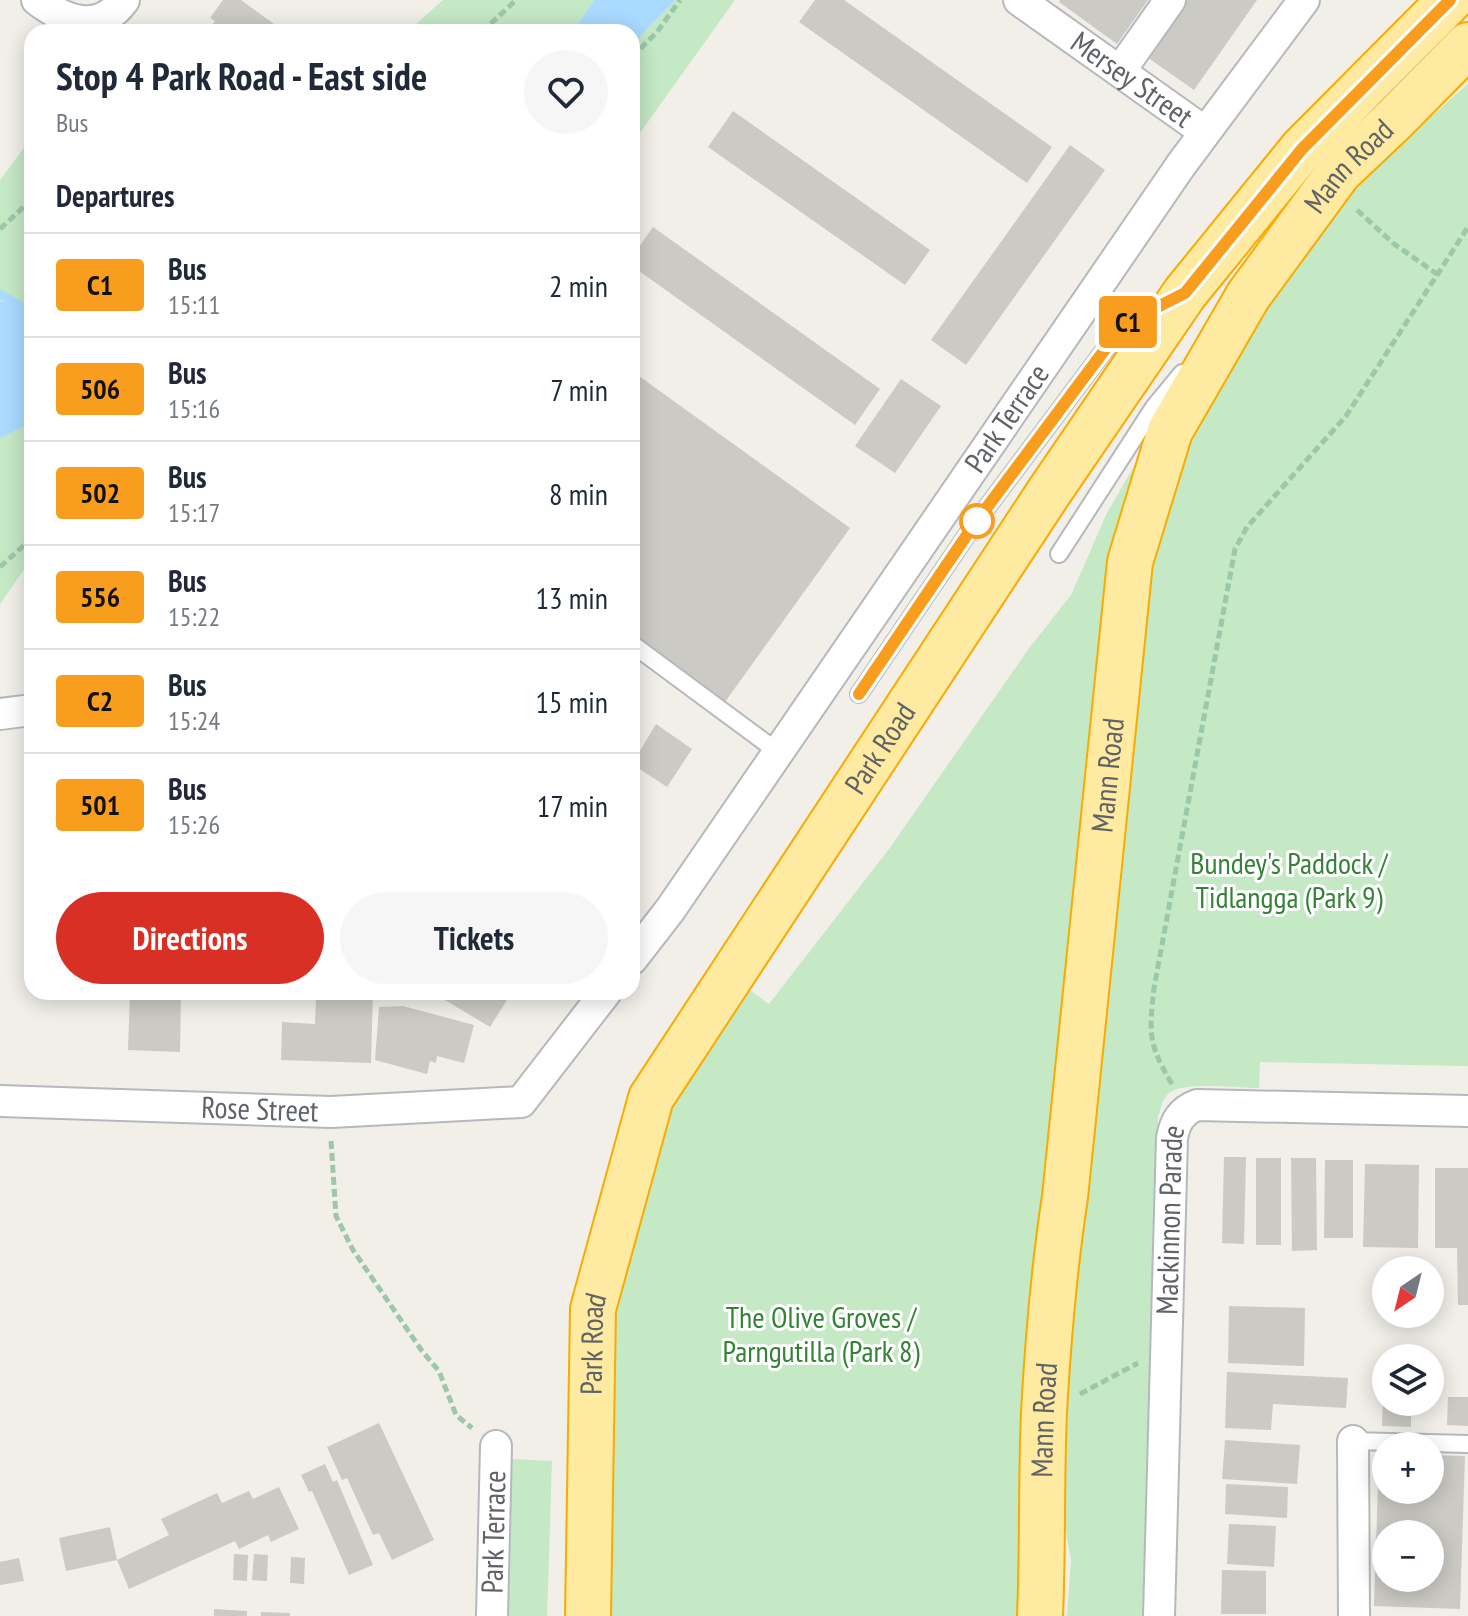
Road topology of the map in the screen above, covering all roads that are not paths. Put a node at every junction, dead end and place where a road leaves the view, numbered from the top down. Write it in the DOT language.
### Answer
graph roads {
  1 [pos="37,0"];
  2 [pos="124,0"];
  3 [pos="1019,0"];
  4 [pos="1170,0"];
  5 [pos="1304,0"];
  6 [pos="1450,0"];
  7 [pos="1468,45"];
  8 [pos="1120,71"];
  9 [pos="1205,132"];
  10 [pos="1185,293"];
  11 [pos="1248,296"];
  12 [pos="1059,554"];
  13 [pos="640,650"];
  14 [pos="859,694"];
  15 [pos="24,711"];
  16 [pos="0,714"];
  17 [pos="778,752"];
  18 [pos="640,949"];
  19 [pos="600,1000"];
  20 [pos="0,1101"];
  21 [pos="1468,1111"];
  22 [pos="1353,1441"];
  23 [pos="1468,1444"];
  24 [pos="496,1446"];
  25 [pos="492,1616"];
  26 [pos="588,1616"];
  27 [pos="1040,1616"];
  28 [pos="1159,1616"];
  29 [pos="1354,1616"];
  1 -- 2 [label="street"];
  3 -- 8 [label="street, Mersey Street"];
  4 -- 8 [label="street"];
  5 -- 9 [label="street, Park Terrace"];
  6 -- 10 [label="highway, Park Road"];
  7 -- 11 [label="highway, Mann Road"];
  8 -- 9 [label="street, Mersey Street"];
  9 -- 17 [label="street, Park Terrace"];
  10 -- 14 [label="lane"];
  10 -- 26 [label="highway, Park Road"];
  11 -- 12 [label="lane"];
  11 -- 27 [label="highway, Mann Road"];
  13 -- 17 [label="lane"];
  15 -- 16 [label="street"];
  17 -- 18 [label="street, Park Terrace"];
  19 -- 20 [label="street, Rose Street"];
  21 -- 28 [label="street, Mackinnon Parade"];
  22 -- 23 [label="lane"];
  22 -- 29 [label="street"];
  24 -- 25 [label="street, Park Terrace"];
}
